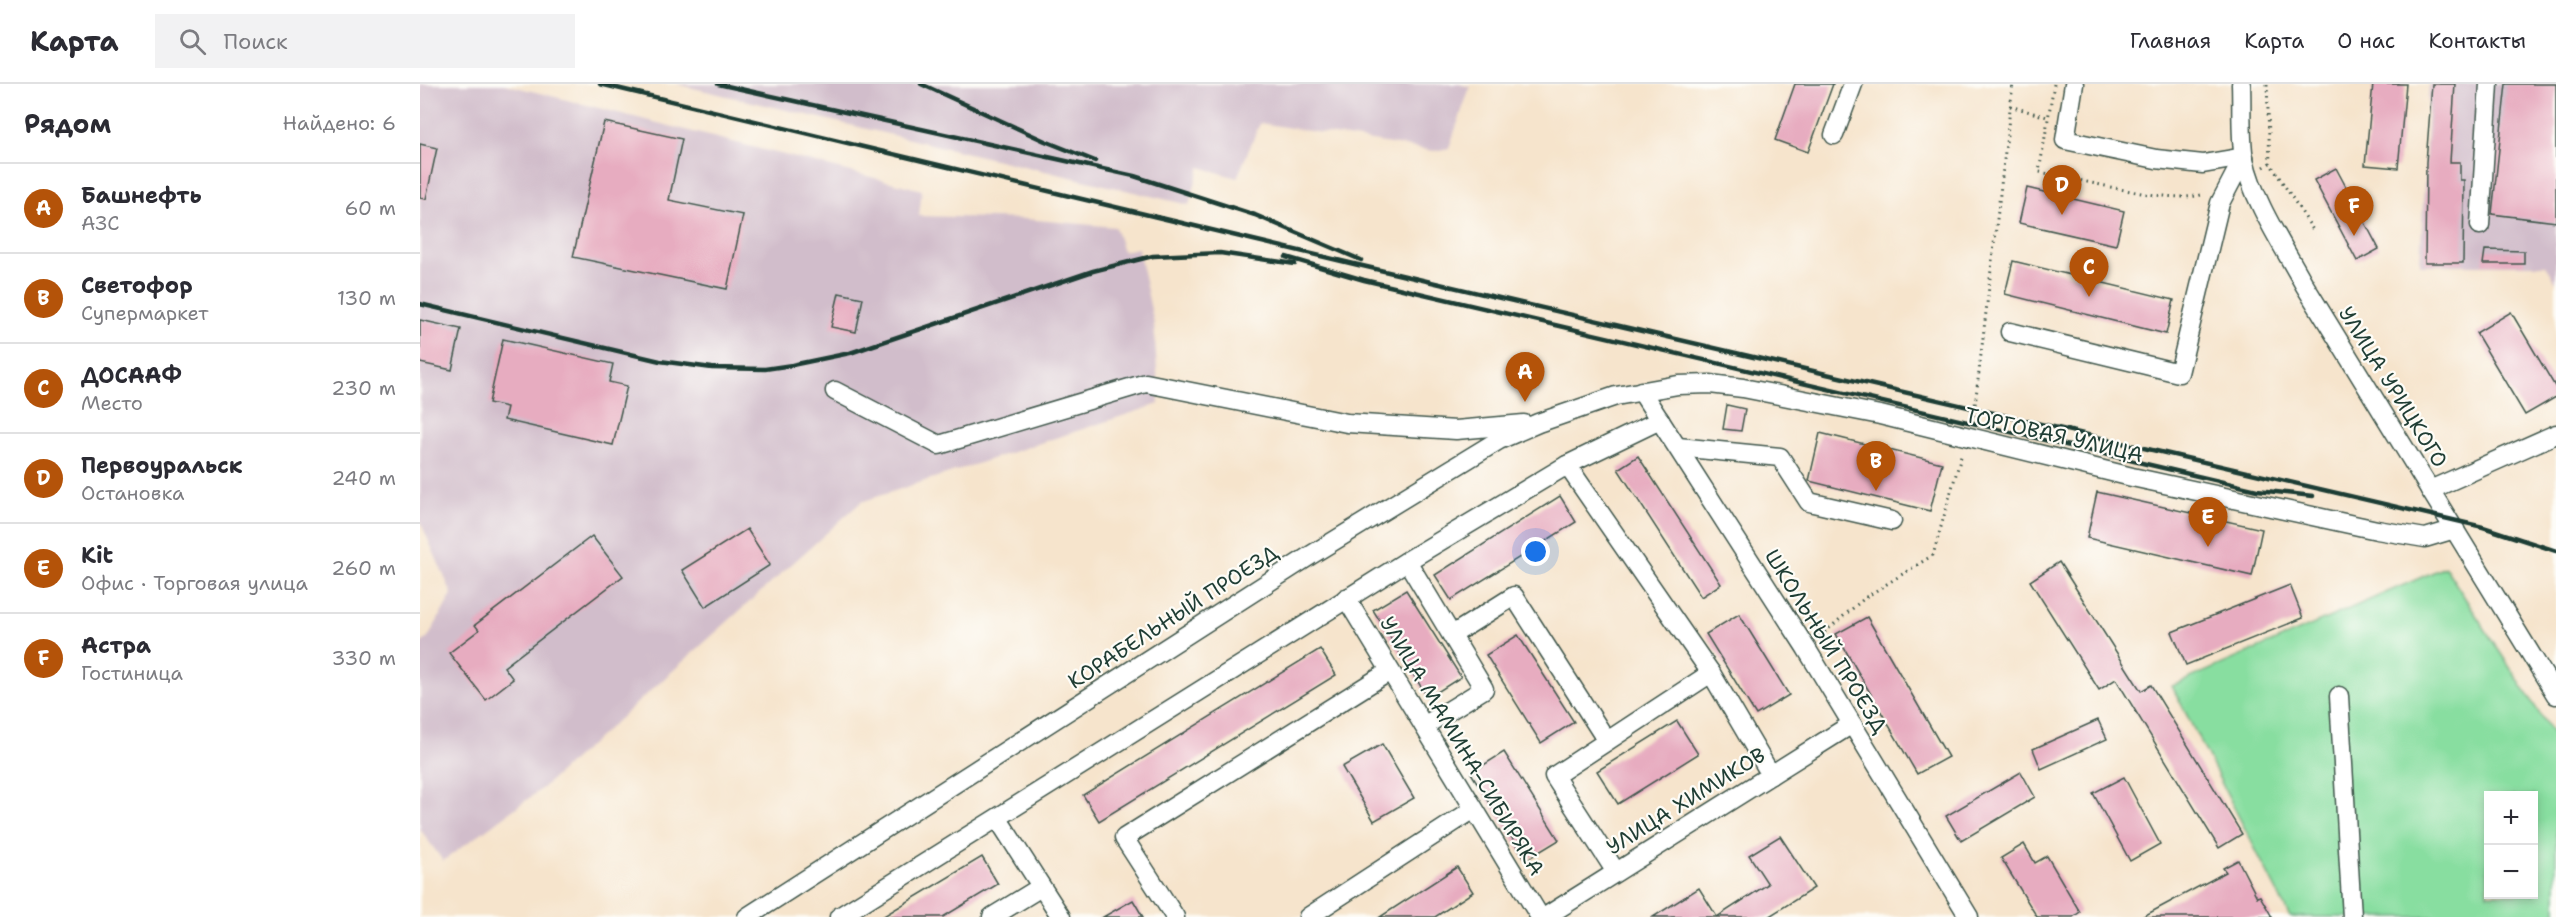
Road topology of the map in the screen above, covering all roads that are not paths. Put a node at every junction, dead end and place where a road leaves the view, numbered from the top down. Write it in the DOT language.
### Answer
graph roads {
  1 [pos="1853,84"];
  2 [pos="2074,84"];
  3 [pos="2241,84"];
  4 [pos="2489,84"];
  5 [pos="1834,135"];
  6 [pos="2244,157"];
  7 [pos="2480,225"];
  8 [pos="2010,332"];
  9 [pos="835,391"];
  10 [pos="1641,391"];
  11 [pos="1660,420"];
  12 [pos="1538,423"];
  13 [pos="2556,434"];
  14 [pos="1678,447"];
  15 [pos="1567,465"];
  16 [pos="2430,490"];
  17 [pos="1892,521"];
  18 [pos="2455,529"];
  19 [pos="1407,561"];
  20 [pos="1346,598"];
  21 [pos="1452,635"];
  22 [pos="1390,671"];
  23 [pos="1711,673"];
  24 [pos="2555,691"];
  25 [pos="2339,696"];
  26 [pos="1852,724"];
  27 [pos="1424,726"];
  28 [pos="1607,741"];
  29 [pos="1771,775"];
  30 [pos="1474,809"];
  31 [pos="998,819"];
  32 [pos="1616,872"];
  33 [pos="1041,886"];
  34 [pos="747,917"];
  35 [pos="839,917"];
  36 [pos="992,917"];
  37 [pos="1061,917"];
  38 [pos="1175,917"];
  39 [pos="1308,917"];
  40 [pos="1540,917"];
  41 [pos="1545,917"];
  42 [pos="1969,917"];
  43 [pos="2352,917"];
  1 -- 5 [label="street"];
  2 -- 6 [label="street"];
  3 -- 6 [label="street, УЛИЦА УРИЦКОГО"];
  4 -- 7 [label="street"];
  6 -- 8 [label="street"];
  6 -- 16 [label="street, УЛИЦА УРИЦКОГО"];
  9 -- 12 [label="street"];
  10 -- 11 [label="street, ШКОЛЬНЫЙ ПРОЕЗД"];
  10 -- 12 [label="street, КОРАБЕЛЬНЫЙ ПРОЕЗД"];
  10 -- 18 [label="street, ТОРГОВАЯ УЛИЦА"];
  11 -- 14 [label="street, ШКОЛЬНЫЙ ПРОЕЗД"];
  11 -- 15 [label="street"];
  12 -- 34 [label="street, КОРАБЕЛЬНЫЙ ПРОЕЗД"];
  13 -- 16 [label="street"];
  14 -- 17 [label="street"];
  14 -- 26 [label="street, ШКОЛЬНЫЙ ПРОЕЗД"];
  15 -- 19 [label="street"];
  15 -- 23 [label="street"];
  16 -- 18 [label="street, УЛИЦА УРИЦКОГО"];
  18 -- 24 [label="street, УЛИЦА УРИЦКОГО"];
  19 -- 20 [label="street"];
  19 -- 21 [label="street"];
  20 -- 22 [label="street, УЛИЦА МАМИНА-СИБИРЯКА"];
  20 -- 31 [label="street"];
  21 -- 27 [label="street"];
  21 -- 28 [label="street"];
  22 -- 27 [label="street, УЛИЦА МАМИНА-СИБИРЯКА"];
  22 -- 38 [label="street"];
  23 -- 28 [label="street"];
  23 -- 29 [label="street"];
  25 -- 43 [label="street"];
  26 -- 29 [label="street, УЛИЦА ХИМИКОВ"];
  26 -- 42 [label="street, ШКОЛЬНЫЙ ПРОЕЗД"];
  27 -- 30 [label="street, УЛИЦА МАМИНА-СИБИРЯКА"];
  28 -- 32 [label="street"];
  29 -- 32 [label="street, УЛИЦА ХИМИКОВ"];
  30 -- 39 [label="street"];
  30 -- 40 [label="street, УЛИЦА МАМИНА-СИБИРЯКА"];
  31 -- 33 [label="street"];
  31 -- 35 [label="street"];
  32 -- 41 [label="street, УЛИЦА ХИМИКОВ"];
  33 -- 36 [label="street"];
  33 -- 37 [label="street"];
}
